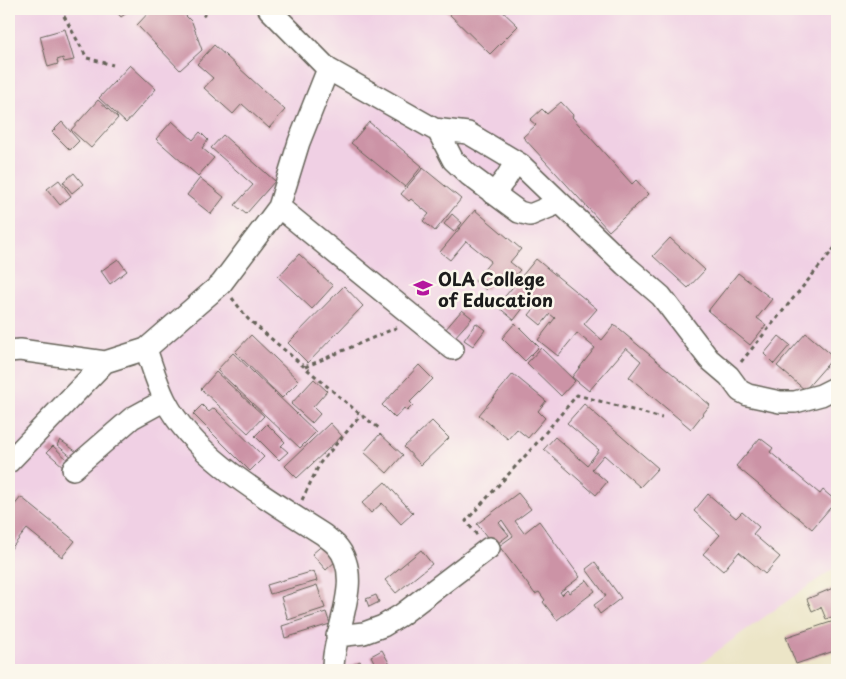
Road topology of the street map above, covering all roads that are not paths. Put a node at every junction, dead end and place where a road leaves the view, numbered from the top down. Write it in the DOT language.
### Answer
graph roads {
  1 [pos="269,9"];
  2 [pos="328,69"];
  3 [pos="438,131"];
  4 [pos="488,145"];
  5 [pos="516,162"];
  6 [pos="469,175"];
  7 [pos="492,193"];
  8 [pos="559,203"];
  9 [pos="279,207"];
  10 [pos="146,349"];
  11 [pos="452,349"];
  12 [pos="9,350"];
  13 [pos="104,362"];
  14 [pos="837,387"];
  15 [pos="165,400"];
  16 [pos="9,462"];
  17 [pos="73,469"];
  18 [pos="489,548"];
  19 [pos="337,636"];
  20 [pos="333,670"];
  1 -- 2 [label="lane"];
  2 -- 3 [label="lane"];
  2 -- 9 [label="lane"];
  3 -- 4 [label="lane"];
  3 -- 6 [label="lane"];
  4 -- 5 [label="lane"];
  4 -- 6 [label="lane"];
  5 -- 7 [label="lane"];
  5 -- 8 [label="lane"];
  6 -- 7 [label="lane"];
  7 -- 8 [label="lane"];
  8 -- 14 [label="lane"];
  9 -- 10 [label="lane"];
  9 -- 11 [label="lane"];
  10 -- 13 [label="lane"];
  10 -- 15 [label="lane"];
  12 -- 13 [label="lane"];
  13 -- 16 [label="lane"];
  15 -- 17 [label="lane"];
  15 -- 19 [label="lane"];
  18 -- 19 [label="lane"];
  19 -- 20 [label="lane"];
}
